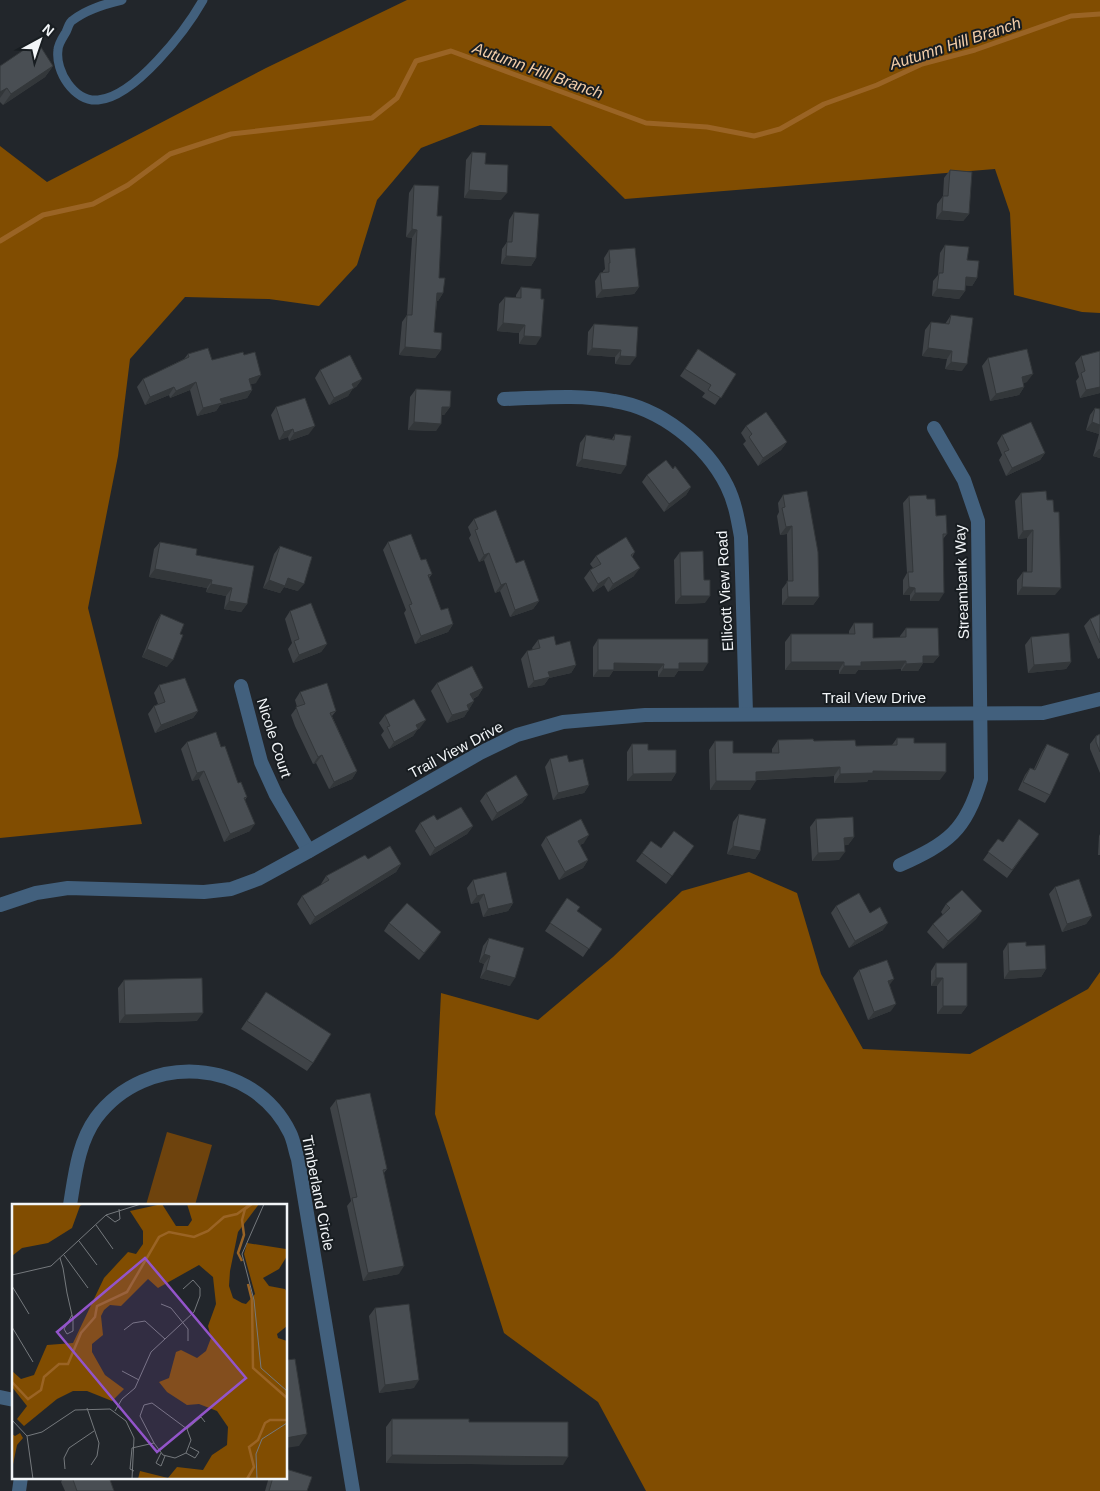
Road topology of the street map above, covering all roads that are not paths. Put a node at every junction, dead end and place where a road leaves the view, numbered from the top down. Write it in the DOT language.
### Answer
graph roads {
  1 [pos="122,0"];
  2 [pos="203,0"];
  3 [pos="504,399"];
  4 [pos="934,428"];
  5 [pos="241,686"];
  6 [pos="1100,699"];
  7 [pos="746,714"];
  8 [pos="981,714"];
  9 [pos="309,851"];
  10 [pos="900,865"];
  11 [pos="0,905"];
  12 [pos="70,1204"];
  13 [pos="21,1478"];
  14 [pos="19,1491"];
  15 [pos="353,1491"];
  1 -- 2 [label="lane"];
  3 -- 7 [label="street, Ellicott View Road"];
  4 -- 8 [label="street, Streambank Way"];
  5 -- 9 [label="street, Nicole Court"];
  6 -- 8 [label="street, Trail View Drive"];
  7 -- 8 [label="street, Trail View Drive"];
  7 -- 9 [label="street, Trail View Drive"];
  8 -- 10 [label="street, Streambank Way"];
  9 -- 11 [label="street, Trail View Drive"];
  12 -- 15 [label="street, Timberland Circle"];
  13 -- 14 [label="street"];
}
